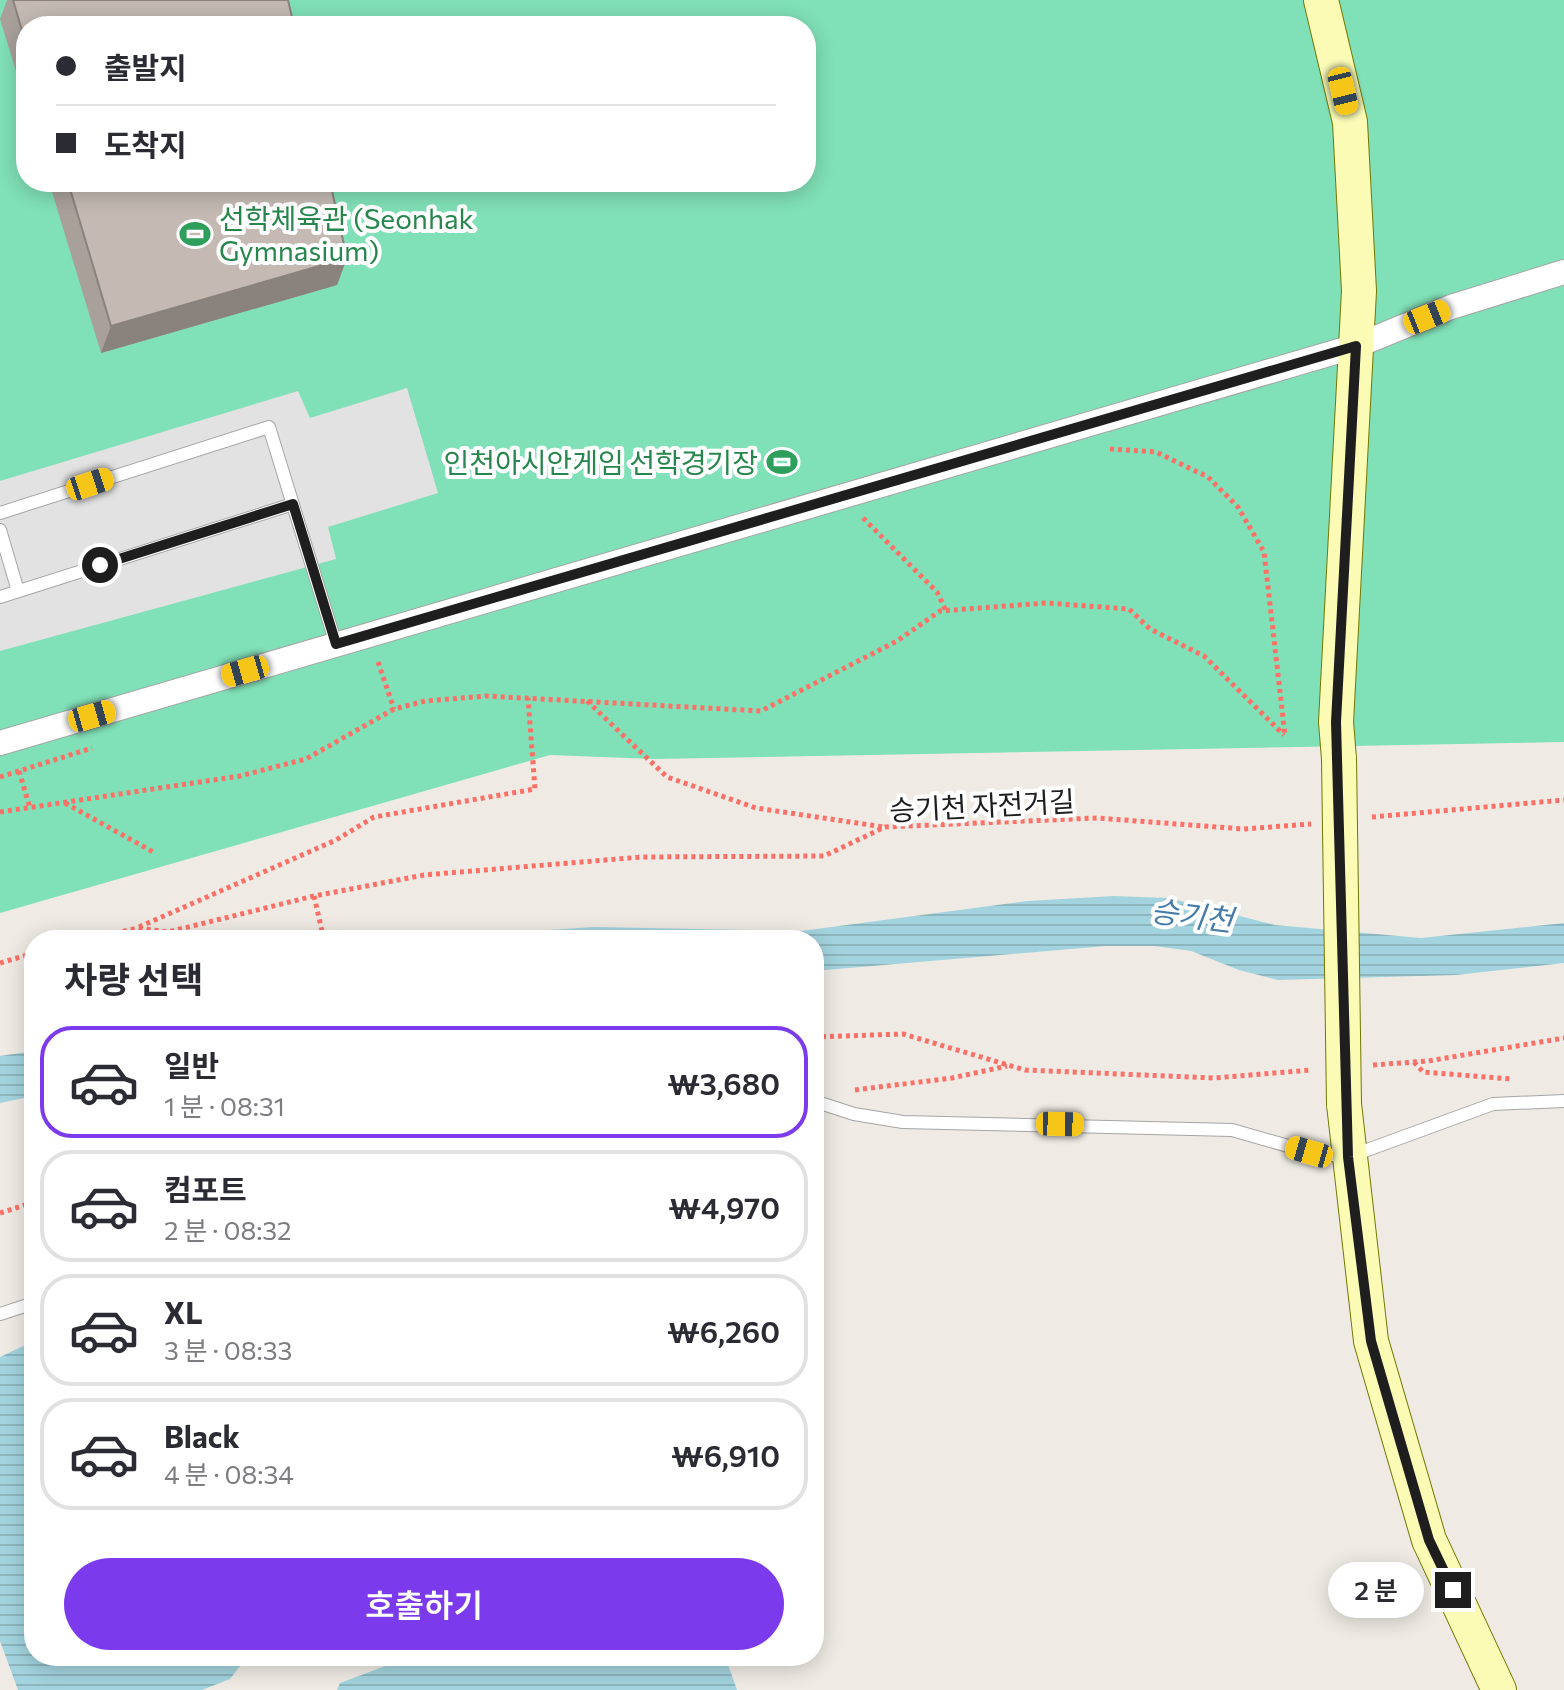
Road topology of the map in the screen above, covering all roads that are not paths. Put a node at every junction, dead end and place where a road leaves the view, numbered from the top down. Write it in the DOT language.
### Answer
graph roads {
  1 [pos="1321,0"];
  2 [pos="1564,272"];
  3 [pos="1356,346"];
  4 [pos="293,504"];
  5 [pos="0,513"];
  6 [pos="0,530"];
  7 [pos="18,591"];
  8 [pos="0,597"];
  9 [pos="336,644"];
  10 [pos="0,743"];
  11 [pos="1564,1101"];
  12 [pos="824,1103"];
  13 [pos="1348,1157"];
  14 [pos="24,1306"];
  15 [pos="0,1314"];
  16 [pos="1499,1690"];
  1 -- 3 [label="street"];
  2 -- 3 [label="street"];
  3 -- 9 [label="street"];
  3 -- 13 [label="street, bridge"];
  4 -- 5 [label="lane"];
  4 -- 7 [label="lane"];
  4 -- 9 [label="lane"];
  6 -- 7 [label="lane"];
  7 -- 8 [label="lane"];
  9 -- 10 [label="street"];
  11 -- 13 [label="lane"];
  12 -- 13 [label="lane"];
  13 -- 16 [label="street"];
  14 -- 15 [label="lane"];
}
